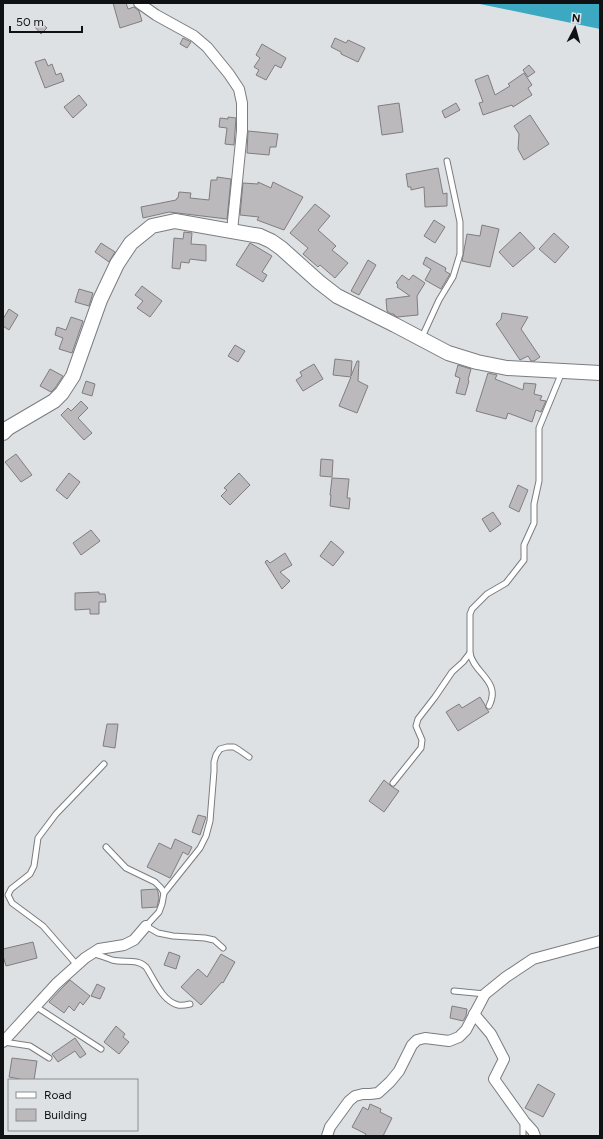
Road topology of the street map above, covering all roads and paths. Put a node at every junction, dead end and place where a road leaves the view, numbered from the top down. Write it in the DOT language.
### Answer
graph roads {
  1 [pos="139,3"];
  2 [pos="447,161"];
  3 [pos="232,230"];
  4 [pos="421,338"];
  5 [pos="562,371"];
  6 [pos="600,373"];
  7 [pos="3,433"];
  8 [pos="470,653"];
  9 [pos="489,706"];
  10 [pos="249,757"];
  11 [pos="104,764"];
  12 [pos="393,783"];
  13 [pos="106,847"];
  14 [pos="164,893"];
  15 [pos="146,926"];
  16 [pos="600,941"];
  17 [pos="223,948"];
  18 [pos="91,953"];
  19 [pos="77,965"];
  20 [pos="454,991"];
  21 [pos="485,994"];
  22 [pos="190,1004"];
  23 [pos="35,1006"];
  24 [pos="474,1014"];
  25 [pos="3,1042"];
  26 [pos="101,1048"];
  27 [pos="49,1058"];
  28 [pos="524,1121"];
  29 [pos="327,1136"];
  30 [pos="523,1136"];
  31 [pos="535,1136"];
  1 -- 3 [label="street"];
  2 -- 4 [label="lane"];
  3 -- 4 [label="street"];
  3 -- 7 [label="street"];
  4 -- 5 [label="street"];
  5 -- 6 [label="street"];
  5 -- 8 [label="lane"];
  8 -- 9 [label="lane"];
  8 -- 12 [label="lane"];
  10 -- 14 [label="lane"];
  11 -- 19 [label="lane"];
  13 -- 14 [label="lane"];
  14 -- 15 [label="lane"];
  15 -- 17 [label="lane"];
  15 -- 18 [label="street"];
  16 -- 21 [label="street"];
  18 -- 19 [label="street"];
  18 -- 22 [label="lane"];
  19 -- 23 [label="street"];
  20 -- 21 [label="lane"];
  21 -- 24 [label="street"];
  23 -- 25 [label="street"];
  23 -- 26 [label="lane"];
  24 -- 28 [label="street"];
  24 -- 29 [label="street"];
  25 -- 27 [label="lane"];
  28 -- 30 [label="lane"];
  28 -- 31 [label="street"];
}
